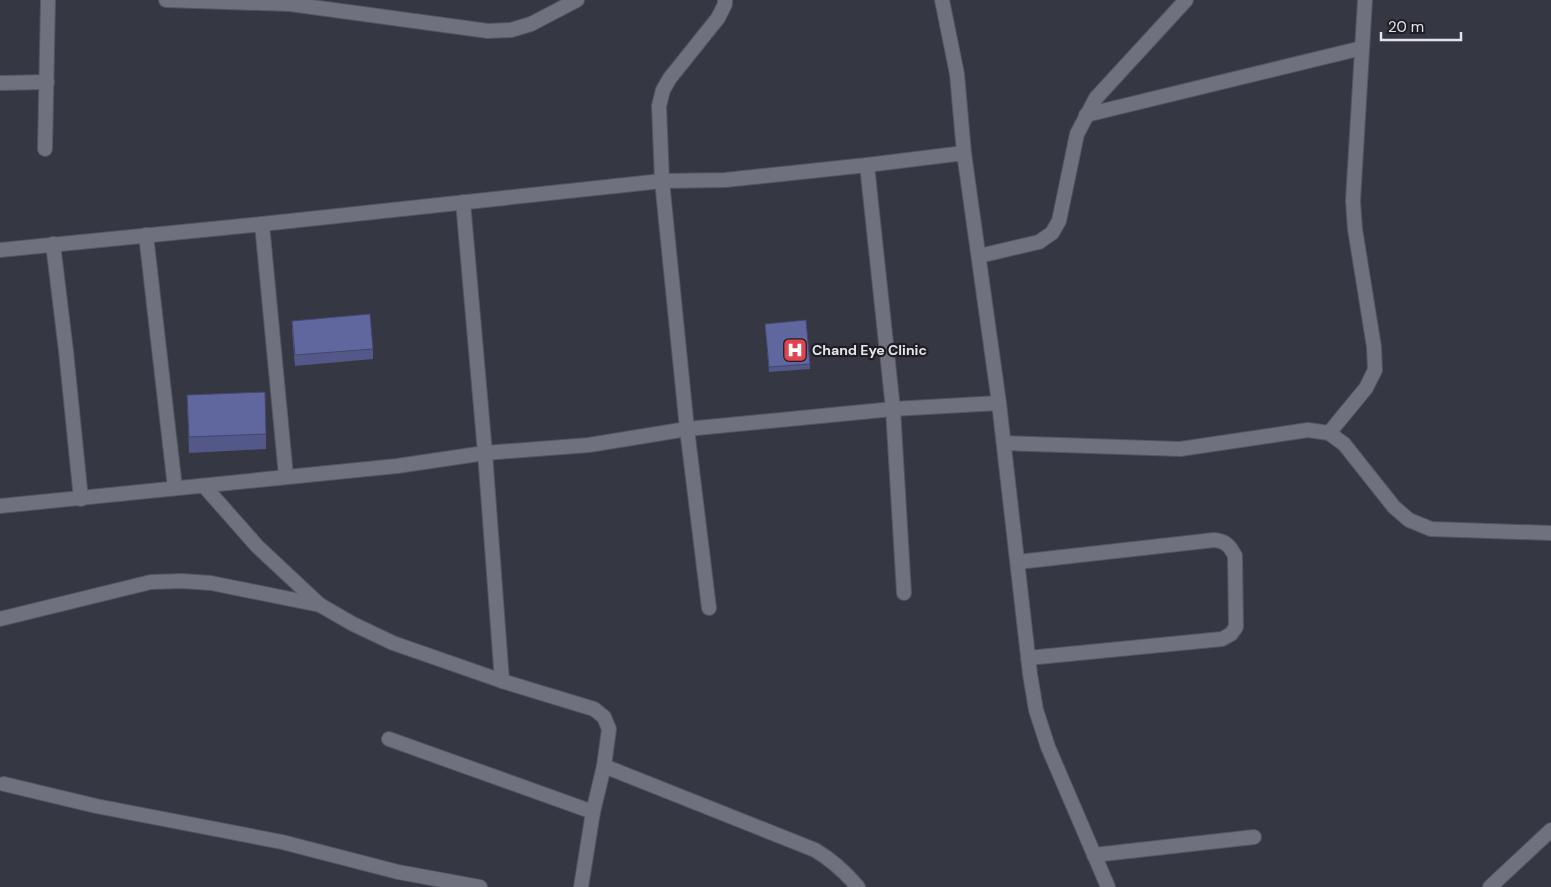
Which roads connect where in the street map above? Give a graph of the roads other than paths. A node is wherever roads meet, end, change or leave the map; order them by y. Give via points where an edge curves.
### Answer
1 (48, 0) edge
2 (166, 0) edge
3 (577, 0) edge
4 (725, 0) edge
5 (942, 0) edge
6 (1186, 0) edge
7 (1366, 0) edge
8 (1362, 48) junction
9 (47, 82) junction
10 (0, 83) edge
11 (1086, 115) junction
12 (46, 149) dead end
13 (964, 153) junction
14 (867, 165) junction
15 (662, 181) junction
16 (463, 202) junction
17 (262, 224) junction
18 (146, 235) junction
19 (53, 244) junction
20 (0, 250) edge
21 (979, 256) junction
22 (999, 403) junction
23 (893, 409) junction
24 (687, 429) junction
25 (1329, 433) junction
26 (1004, 442) junction
27 (485, 453) junction
28 (286, 476) junction
29 (204, 486) junction
30 (175, 488) junction
31 (81, 499) junction
32 (0, 506) edge
33 (1551, 533) edge
34 (1018, 562) junction
35 (904, 593) dead end
36 (320, 605) junction
37 (709, 608) dead end
38 (0, 619) edge
39 (1028, 658) junction
40 (502, 681) junction
41 (389, 739) dead end
42 (604, 766) junction
43 (4, 784) dead end
44 (592, 812) junction
45 (1551, 830) edge
46 (1254, 837) dead end
47 (1094, 855) junction
48 (480, 887) edge
49 (581, 887) edge
50 (858, 887) edge
51 (1108, 887) edge
52 (1490, 887) edge

1 - 9 street
2 - 3 street via 290,4 488,31 512,30 531,24
4 - 15 street via 718,18 663,90 659,106
5 - 13 street via 957,74
6 - 11 street via 1096,98
7 - 8 street
8 - 11 street
8 - 25 street via 1353,201 1375,370 1366,388
9 - 10 street
9 - 12 street
11 - 21 street via 1077,134 1059,221 1052,233 1039,242
13 - 14 street
13 - 21 street
14 - 15 street via 725,180
14 - 23 street
15 - 16 street
15 - 24 street
16 - 17 street
16 - 27 street
17 - 18 street
17 - 28 street
18 - 19 street
18 - 30 street
19 - 20 street
19 - 31 street
21 - 22 street
22 - 23 street
22 - 26 street
23 - 24 street
23 - 35 street
24 - 27 street via 589,444
24 - 37 street
25 - 26 street via 1308,430 1180,449
25 - 33 street via 1344,444 1394,507 1409,520 1432,529
26 - 34 street
27 - 28 street via 397,466
27 - 40 street
28 - 29 street
29 - 30 street
29 - 36 street via 257,546
30 - 31 street
31 - 32 street
34 - 39 street
34 - 39 street via 1214,540 1230,547 1235,556 1236,627 1222,639
36 - 38 street via 211,583 151,582
36 - 40 street via 393,643
39 - 47 street via 1036,710 1048,747
40 - 42 street via 594,709 604,717 609,729
41 - 44 street
42 - 44 street
42 - 50 street via 815,850 832,861
43 - 48 street via 96,806 282,842 398,872
44 - 49 street
45 - 52 street
46 - 47 street
47 - 51 street

